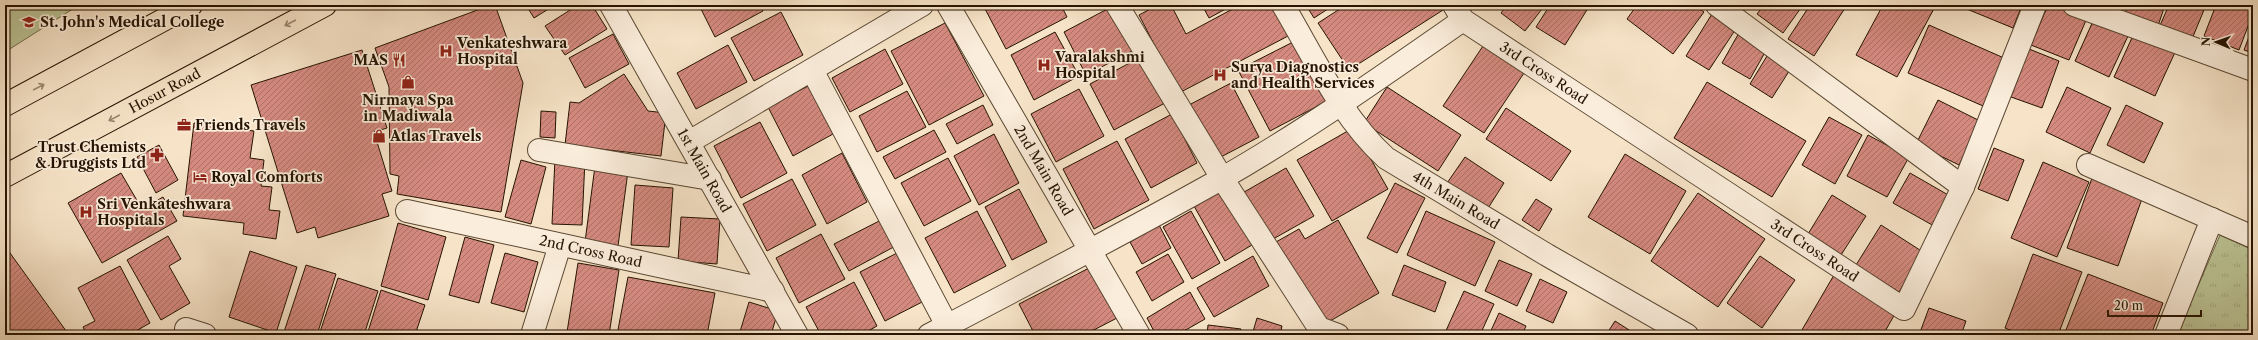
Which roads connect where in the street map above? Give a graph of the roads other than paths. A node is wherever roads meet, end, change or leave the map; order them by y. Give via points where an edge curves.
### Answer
1 (191, 5) edge
2 (325, 5) edge
3 (612, 5) edge
4 (922, 5) edge
5 (948, 5) edge
6 (1117, 5) edge
7 (1283, 5) edge
8 (1716, 5) edge
9 (2035, 5) edge
10 (2074, 5) edge
11 (1459, 12) edge
12 (812, 70) junction
13 (2253, 70) edge
14 (1341, 104) junction
15 (5, 105) edge
16 (689, 142) junction
17 (539, 150) dead end
18 (2088, 165) dead end
19 (5, 176) edge
20 (1222, 178) junction
21 (710, 180) junction
22 (1963, 187) junction
23 (407, 211) dead end
24 (2212, 219) junction
25 (2253, 237) edge
26 (560, 245) junction
27 (1091, 250) junction
28 (773, 292) junction
29 (950, 330) edge
30 (1324, 333) edge
31 (532, 335) edge
32 (797, 335) edge
33 (929, 335) edge
34 (1139, 335) edge
35 (1687, 335) edge
36 (2166, 335) edge

15 -> 1 main road
2 -> 19 main road, Hosur Road
3 - 16 street, 1st Main Road
4 - 12 street
5 - 27 street, 2nd Main Road
6 - 20 street
7 - 14 street, 4th Main Road
8 - 22 street
9 - 22 street, 3rd Cross Road
10 - 13 street
11 - 14 street
11 - 22 street, 3rd Cross Road via 1904,309
12 - 16 street
12 - 29 street
14 - 20 street
14 - 35 street, 4th Main Road via 1386,158
16 - 21 street, 1st Main Road
17 - 21 street
18 - 24 street
20 - 27 street
20 - 30 street
21 - 28 street, 1st Main Road
23 - 26 street, 2nd Cross Road
24 - 25 street
24 - 36 street
26 - 28 street, 2nd Cross Road
26 - 31 street
27 - 29 street
27 - 34 street, 2nd Main Road
28 - 32 street, 1st Main Road
29 - 33 street

